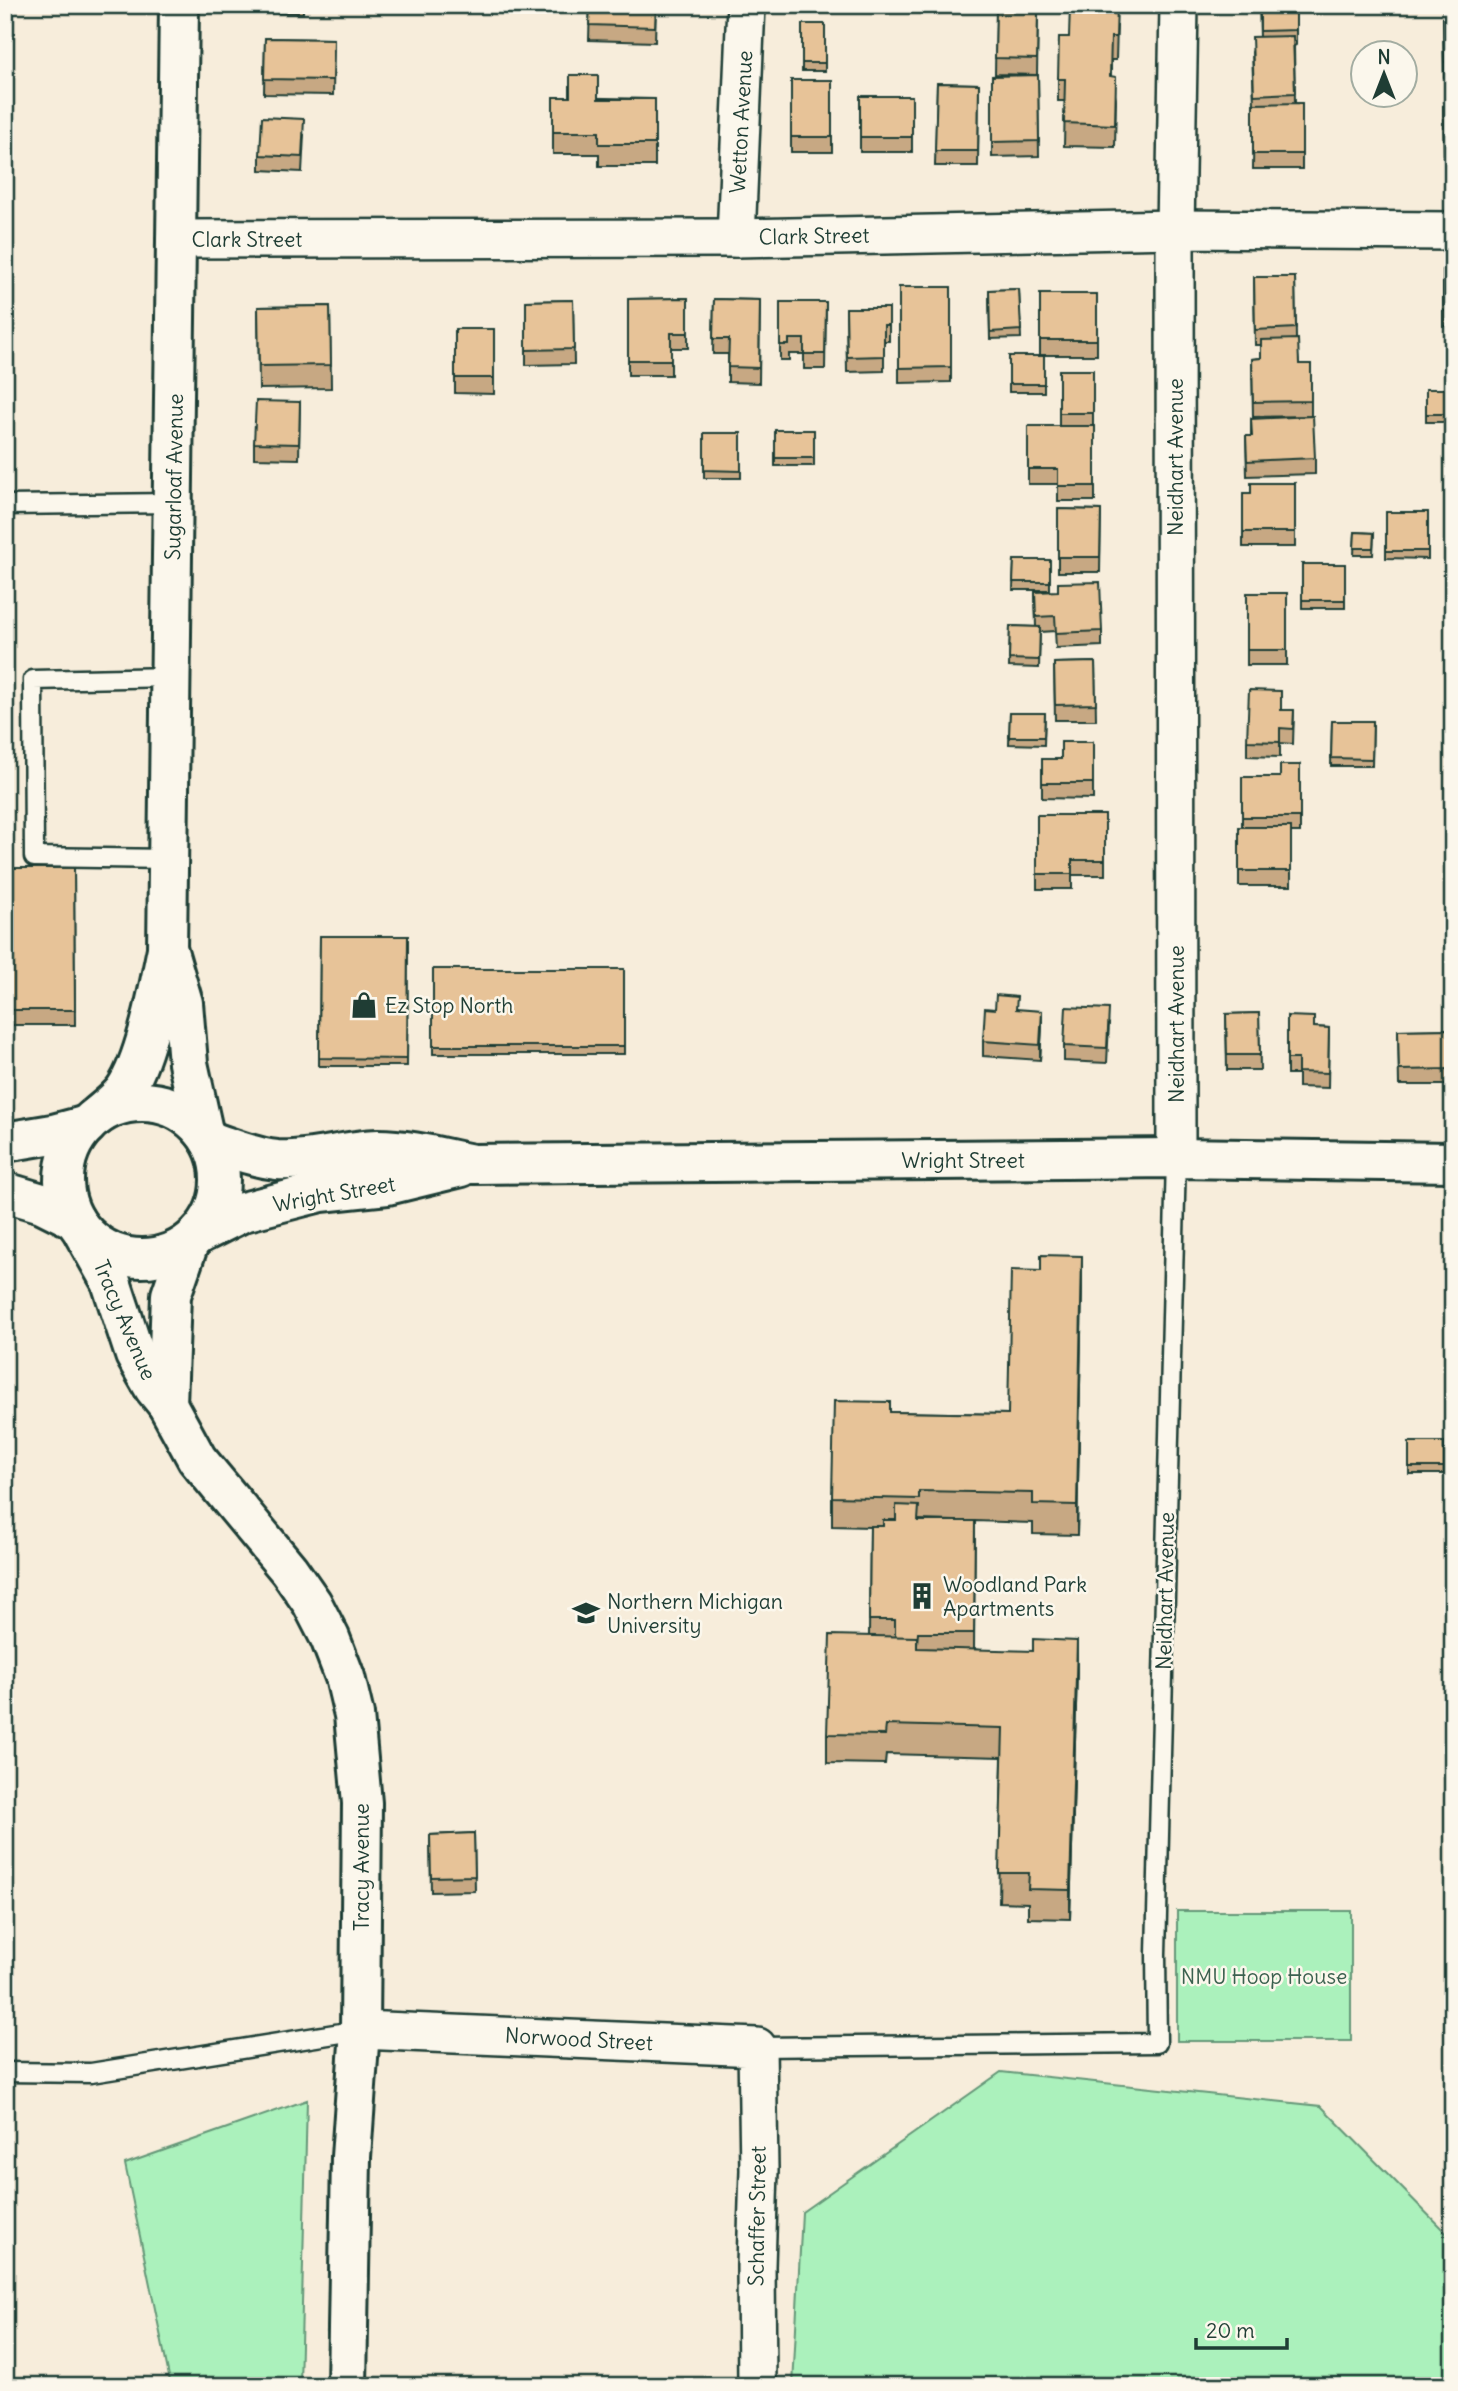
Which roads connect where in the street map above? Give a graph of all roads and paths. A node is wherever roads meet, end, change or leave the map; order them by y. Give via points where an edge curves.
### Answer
1 (179, 5) edge
2 (746, 5) edge
3 (1179, 5) edge
4 (1174, 229) junction
5 (1453, 231) edge
6 (736, 238) junction
7 (176, 239) junction
8 (173, 503) junction
9 (5, 505) edge
10 (172, 677) junction
11 (169, 859) junction
12 (167, 949) junction
13 (91, 1121) junction
14 (207, 1136) junction
15 (5, 1142) edge
16 (1176, 1158) junction
17 (1453, 1162) edge
18 (473, 1164) junction
19 (5, 1192) edge
20 (79, 1226) junction
21 (194, 1239) junction
22 (167, 1404) junction
23 (360, 2029) junction
24 (1157, 2043) joint
25 (757, 2047) junction
26 (5, 2073) edge
27 (347, 2386) edge
28 (757, 2386) edge

1 - 7 main road, Sugarloaf Avenue
2 - 6 street, Wetton Avenue
3 - 4 street, Neidhart Avenue
4 - 5 street, Clark Street
4 - 6 street, Clark Street
4 - 16 street, Neidhart Avenue
6 - 7 street, Clark Street
7 - 8 main road, Sugarloaf Avenue
8 - 9 lane
8 - 10 main road, Sugarloaf Avenue
10 - 11 main road, Sugarloaf Avenue
10 - 11 lane via 33,680 34,857
11 - 12 main road, Sugarloaf Avenue
12 - 13 main road, Sugarloaf Avenue via 131,1077 124,1090
12 - 14 main road, Sugarloaf Avenue via 183,1003 188,1063
13 - 14 main road via 128,1103 149,1102 173,1108
13 - 15 main road via 53,1134
13 - 20 main road via 73,1143 63,1178
14 - 18 main road, Wright Street via 279,1160 375,1149
14 - 21 main road via 219,1163 221,1188 214,1212
16 - 17 main road, Wright Street
16 - 18 main road, Wright Street
16 - 24 lane, Neidhart Avenue
18 - 21 main road, Wright Street via 387,1185 321,1192 243,1212
19 - 20 main road via 42,1203
20 - 21 main road via 104,1249 128,1258 167,1256
20 - 22 main road, Tracy Avenue via 111,1282 142,1370
21 - 22 main road, Tracy Avenue via 171,1295
22 - 23 main road, Tracy Avenue via 197,1459 312,1603 345,1677 359,1751 362,1803
23 - 25 street, Norwood Street
23 - 26 lane, Norwood Street via 91,2073
23 - 27 main road, Tracy Avenue via 351,2157
24 - 25 lane, Norwood Street
25 - 28 street, Schaffer Street

